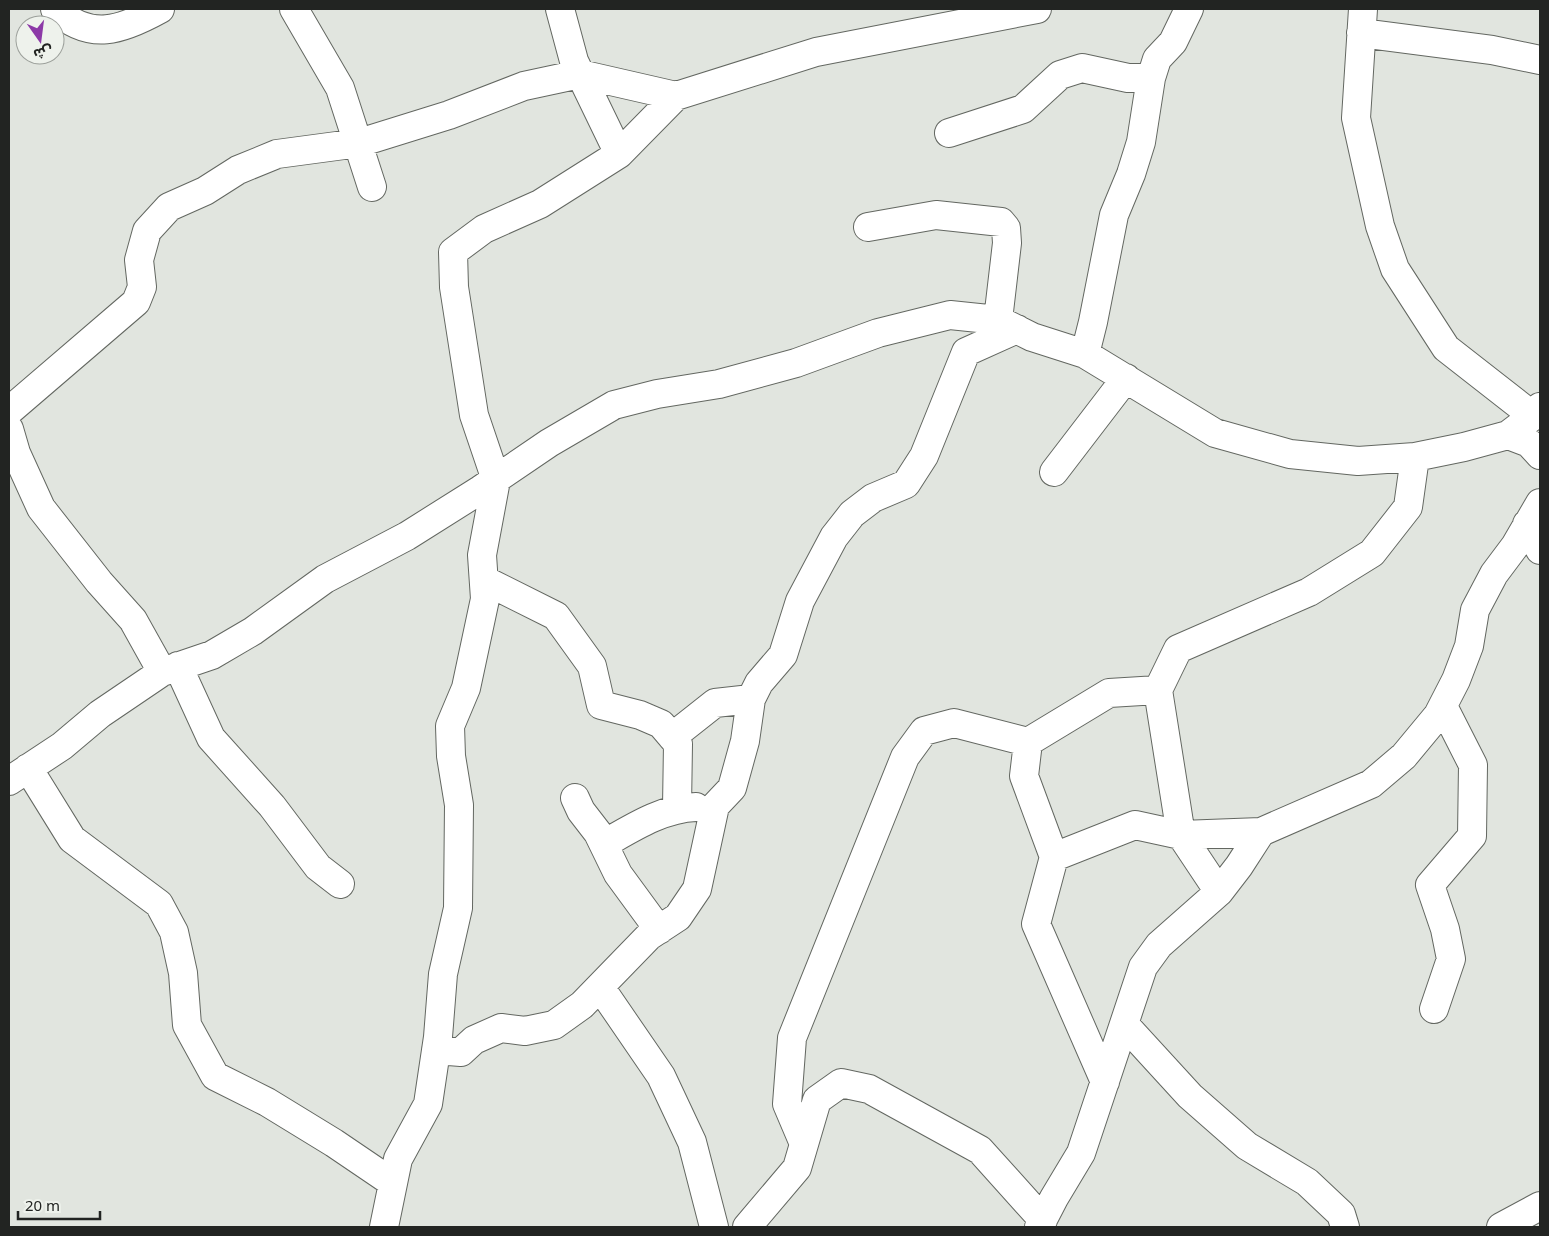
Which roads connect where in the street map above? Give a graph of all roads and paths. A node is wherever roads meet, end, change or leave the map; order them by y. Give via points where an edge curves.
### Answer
1 (55, 9) edge
2 (160, 9) edge
3 (294, 9) edge
4 (560, 9) edge
5 (1037, 9) edge
6 (1190, 9) edge
7 (957, 16) edge
8 (1362, 21) edge
9 (1540, 60) edge
10 (580, 74) junction
11 (1151, 78) junction
12 (676, 96) junction
13 (949, 133) dead end
14 (359, 143) junction
15 (619, 154) junction
16 (372, 187) dead end
17 (868, 227) dead end
18 (1007, 324) junction
19 (1084, 354) junction
20 (1126, 378) junction
21 (9, 411) edge
22 (1537, 411) edge
23 (9, 429) edge
24 (1508, 435) junction
25 (1540, 455) edge
26 (1415, 457) junction
27 (1054, 472) dead end
28 (496, 480) junction
29 (1534, 513) edge
30 (1540, 550) edge
31 (484, 580) junction
32 (170, 669) junction
33 (1158, 690) junction
34 (751, 699) junction
35 (1443, 706) junction
36 (672, 737) junction
37 (1028, 742) junction
38 (18, 774) edge
39 (575, 798) dead end
40 (715, 806) junction
41 (677, 807) junction
42 (1261, 832) junction
43 (1181, 835) junction
44 (604, 844) junction
45 (1054, 857) junction
46 (340, 884) dead end
47 (1219, 892) junction
48 (659, 930) junction
49 (600, 987) junction
50 (1434, 1009) dead end
51 (1125, 1025) junction
52 (436, 1050) junction
53 (1105, 1082) junction
54 (804, 1144) junction
55 (393, 1184) junction
56 (1540, 1206) edge
57 (1041, 1224) edge
58 (384, 1227) edge
59 (714, 1227) edge
60 (747, 1227) edge
61 (1345, 1227) edge
62 (1501, 1227) edge

1 - 2 street via 67,21 94,30 121,28
3 - 14 street via 340,88
4 - 10 street
5 - 7 street
6 - 11 street via 1173,42 1157,59
7 - 12 street via 816,52
8 - 9 street
8 - 22 street via 1356,118 1380,226 1395,269 1446,348
10 - 12 street
10 - 14 street via 524,86 449,115
10 - 15 street
11 - 13 street via 1128,78 1082,68 1060,75 1022,109
11 - 19 street via 1141,142 1114,215
12 - 15 street
14 - 16 street
14 - 21 street via 277,154 238,170 205,191 169,207 147,231 139,260 142,287 136,302
15 - 28 street via 540,204 484,229 453,252 454,287 474,415
17 - 18 street via 936,215 1001,222 1006,228 1007,243
18 - 19 street via 1032,337
18 - 28 street via 950,315 878,333 796,363 719,384 614,405 549,443
18 - 34 street via 966,352 920,463 906,484 873,498 852,514 834,537 800,601 782,655 759,683
19 - 20 street
20 - 26 street via 1215,433 1290,454 1358,461
20 - 27 street
22 - 24 street
23 - 32 street via 16,453 41,508
24 - 25 street via 1529,443
24 - 26 street
26 - 33 street via 1408,507 1372,553 1309,592 1178,649
28 - 31 street via 482,555
28 - 32 street via 407,536 325,579 253,631 212,655
29 - 30 street
29 - 35 street via 1494,574 1476,610 1469,646
31 - 36 street via 556,616 592,666 601,705 661,724
31 - 52 street via 485,599 466,688 450,726 450,756 459,805 458,908 443,974
32 - 38 street
32 - 46 street via 211,738 272,806 318,867
33 - 37 street via 1109,693
33 - 43 street
34 - 36 street via 715,703
34 - 40 street via 745,741 732,788
35 - 42 street via 1404,756 1371,784
35 - 50 street via 1473,766 1472,836 1430,885 1446,929 1451,959
36 - 41 street via 678,744
37 - 45 street via 1024,776
37 - 54 street via 954,723 924,731 905,757 792,1038 787,1104
38 - 55 street via 72,839 160,904 174,932 183,973 186,1025 215,1076 267,1102
39 - 44 street
40 - 41 street
40 - 48 street via 697,889 678,917
41 - 44 street
42 - 43 street
42 - 47 street
43 - 45 street via 1135,824
43 - 47 street
44 - 48 street via 618,874
45 - 53 street via 1036,924
47 - 51 street via 1158,945 1143,967
48 - 49 street
49 - 52 street via 554,1026 525,1031 501,1028 474,1040 461,1052
49 - 59 street via 661,1076 692,1142
51 - 53 street
51 - 61 street via 1190,1096 1247,1146 1308,1182 1340,1214
52 - 55 street via 428,1104 398,1159
53 - 57 street via 1081,1153
54 - 57 street via 817,1100 841,1083 868,1088 980,1150
54 - 60 street via 797,1168
55 - 58 street
56 - 62 street

